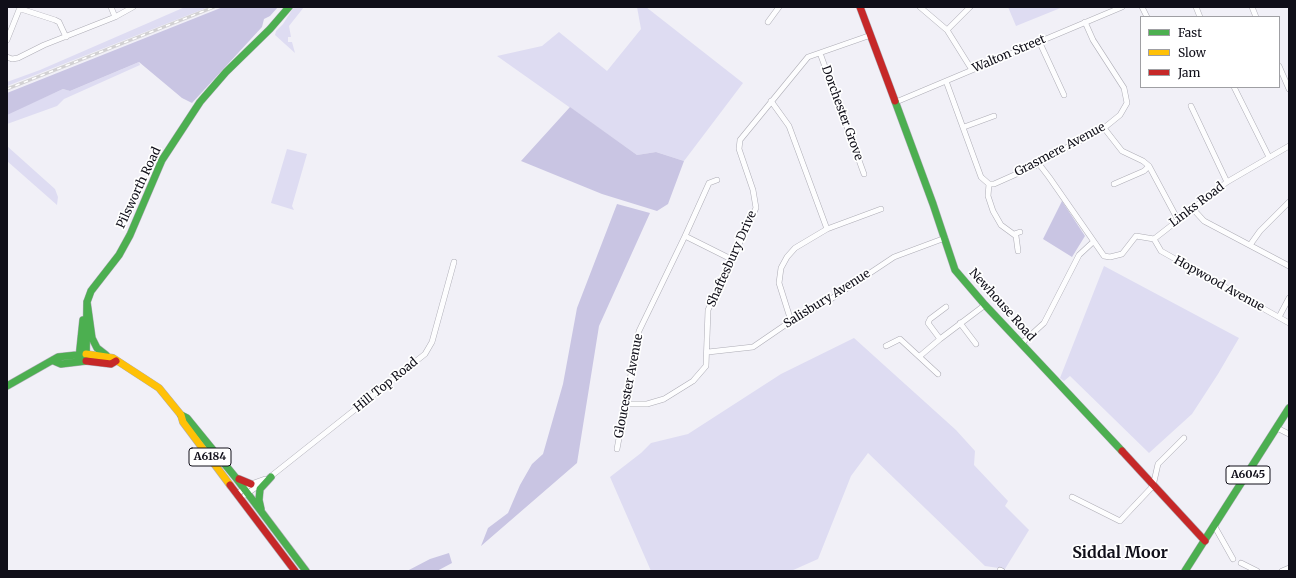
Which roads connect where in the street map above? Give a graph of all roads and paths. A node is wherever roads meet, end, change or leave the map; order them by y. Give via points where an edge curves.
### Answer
1 (111, 7) edge
2 (133, 7) edge
3 (289, 7) edge
4 (779, 7) edge
5 (920, 7) edge
6 (970, 7) edge
7 (1122, 7) edge
8 (1142, 7) edge
9 (859, 8) edge
10 (1146, 16) edge
11 (115, 17) junction
12 (768, 22) dead end
13 (1085, 22) junction
14 (947, 30) junction
15 (871, 35) junction
16 (66, 37) junction
17 (7, 40) edge
18 (1039, 41) junction
19 (820, 53) junction
20 (7, 58) edge
21 (1280, 68) edge
22 (972, 70) junction
23 (946, 81) junction
24 (1234, 88) edge
25 (1289, 89) edge
26 (1064, 95) dead end
27 (770, 101) junction
28 (896, 102) junction
29 (1190, 106) dead end
30 (994, 116) dead end
31 (964, 127) junction
32 (1104, 128) junction
33 (1288, 148) edge
34 (1269, 157) junction
35 (1039, 164) junction
36 (1149, 166) junction
37 (864, 174) dead end
38 (717, 180) dead end
39 (1227, 182) junction
40 (989, 184) junction
41 (1114, 184) dead end
42 (1289, 202) edge
43 (881, 209) dead end
44 (1193, 209) junction
45 (1178, 220) junction
46 (827, 229) junction
47 (1020, 232) dead end
48 (1014, 234) junction
49 (685, 236) junction
50 (945, 238) junction
51 (1154, 239) junction
52 (1093, 242) junction
53 (1250, 245) junction
54 (1018, 252) dead end
55 (733, 260) junction
56 (454, 262) dead end
57 (1289, 266) edge
58 (1289, 298) edge
59 (87, 302) junction
60 (985, 306) junction
61 (946, 307) dead end
62 (1279, 317) junction
63 (791, 321) junction
64 (960, 323) junction
65 (1289, 323) edge
66 (940, 339) junction
67 (1022, 343) junction
68 (976, 344) dead end
69 (886, 346) dead end
70 (708, 352) junction
71 (108, 356) junction
72 (920, 356) junction
73 (82, 357) junction
74 (116, 361) junction
75 (938, 374) dead end
76 (7, 386) edge
77 (626, 404) junction
78 (1289, 408) edge
79 (181, 415) junction
80 (1277, 428) junction
81 (1289, 434) edge
82 (1184, 438) dead end
83 (617, 450) dead end
84 (271, 476) junction
85 (236, 478) junction
86 (251, 484) junction
87 (1154, 486) junction
88 (246, 491) junction
89 (239, 496) junction
90 (1072, 497) dead end
91 (261, 511) junction
92 (1215, 526) junction
93 (1205, 541) junction
94 (1233, 559) dead end
95 (1241, 563) dead end
96 (1289, 568) edge
97 (295, 571) edge
98 (306, 571) edge
99 (1185, 571) edge
100 (1257, 571) edge
101 (1282, 571) edge

1 - 11 street
2 - 11 street
3 - 59 street, Pilsworth Road via 226,72 188,119 162,160 130,236 94,287
4 - 12 street
5 - 14 street
6 - 14 street
7 - 13 street, Walton Street
8 - 10 street
9 - 15 street, Newhouse Road
11 - 16 street
13 - 18 street, Walton Street
13 - 32 street, Grasmere Avenue via 1093,40 1124,88 1126,103 1120,115
14 - 22 street
15 - 19 street, Shaftesbury Drive
15 - 28 street, Newhouse Road
16 - 17 street via 59,22 21,9
16 - 20 street via 18,58
18 - 22 street, Walton Street
18 - 26 street
19 - 27 street, Shaftesbury Drive via 808,57
19 - 37 street, Dorchester Grove
21 - 25 street
22 - 23 street, Walton Street
23 - 28 street, Walton Street
23 - 31 street
24 - 34 street
27 - 46 street via 789,126
27 - 55 street, Shaftesbury Drive via 740,140 739,149 753,190 756,208
28 - 50 street, Newhouse Road
29 - 39 street
30 - 31 street
31 - 40 street via 981,177
32 - 35 street, Grasmere Avenue
32 - 36 street via 1122,151
33 - 34 street, Links Road
34 - 39 street, Links Road
35 - 40 street, Grasmere Avenue
35 - 52 street
36 - 41 street via 1144,171
36 - 45 street
38 - 49 street, Gloucester Avenue via 709,183
39 - 44 street, Links Road
40 - 48 street via 988,196 997,220
42 - 53 street
43 - 46 street
44 - 45 street, Links Road
44 - 53 street via 1204,221
45 - 51 street, Links Road
46 - 63 street via 795,248 781,268 780,291
47 - 48 street
48 - 54 street
49 - 55 street
49 - 77 street, Gloucester Avenue via 639,331
50 - 60 street, Newhouse Road via 955,270
50 - 63 street, Salisbury Avenue via 894,257 831,299
51 - 52 street via 1136,236 1124,252 1110,257 1104,256
51 - 62 street, Hopwood Avenue via 1160,250
52 - 67 street via 1079,255 1044,323
53 - 57 street
55 - 70 street, Shaftesbury Drive via 708,310
56 - 84 street, Hill Top Road via 432,342 425,354
58 - 62 street
59 - 71 street via 92,338 97,348
59 - 73 street, Pilsworth Road
60 - 64 street
60 - 67 street, Newhouse Road
61 - 66 street via 928,323
62 - 65 street, Hopwood Avenue
63 - 70 street, Salisbury Avenue via 753,347
64 - 66 street
64 - 68 street
66 - 72 street
67 - 87 street, Newhouse Road
69 - 72 street via 900,339
70 - 77 street, Shaftesbury Drive via 706,366 692,381 664,399 647,404
71 - 73 street, A6184
71 - 74 street, A6184
72 - 75 street
73 - 74 street via 111,364
73 - 76 street via 58,357
74 - 79 street, A6184 via 155,385
77 - 83 street, Gloucester Avenue
78 - 80 street, A6045
79 - 85 street, A6184 via 188,418
79 - 89 street, A6184 via 183,422
80 - 81 street
80 - 92 street, A6045
82 - 87 street via 1158,464
84 - 86 street, Hill Top Road
84 - 88 street, Hill Top Road
84 - 91 street via 260,489
85 - 86 street
85 - 88 street, A6184
86 - 88 street, Hill Top Road
87 - 90 street via 1120,522
87 - 93 street, Newhouse Road
88 - 89 street, Hill Top Road
88 - 91 street, A6184
89 - 97 street, A6184
91 - 98 street, A6184
92 - 93 street, A6045
92 - 94 street
93 - 99 street, A6045
95 - 100 street via 1251,565
96 - 101 street

